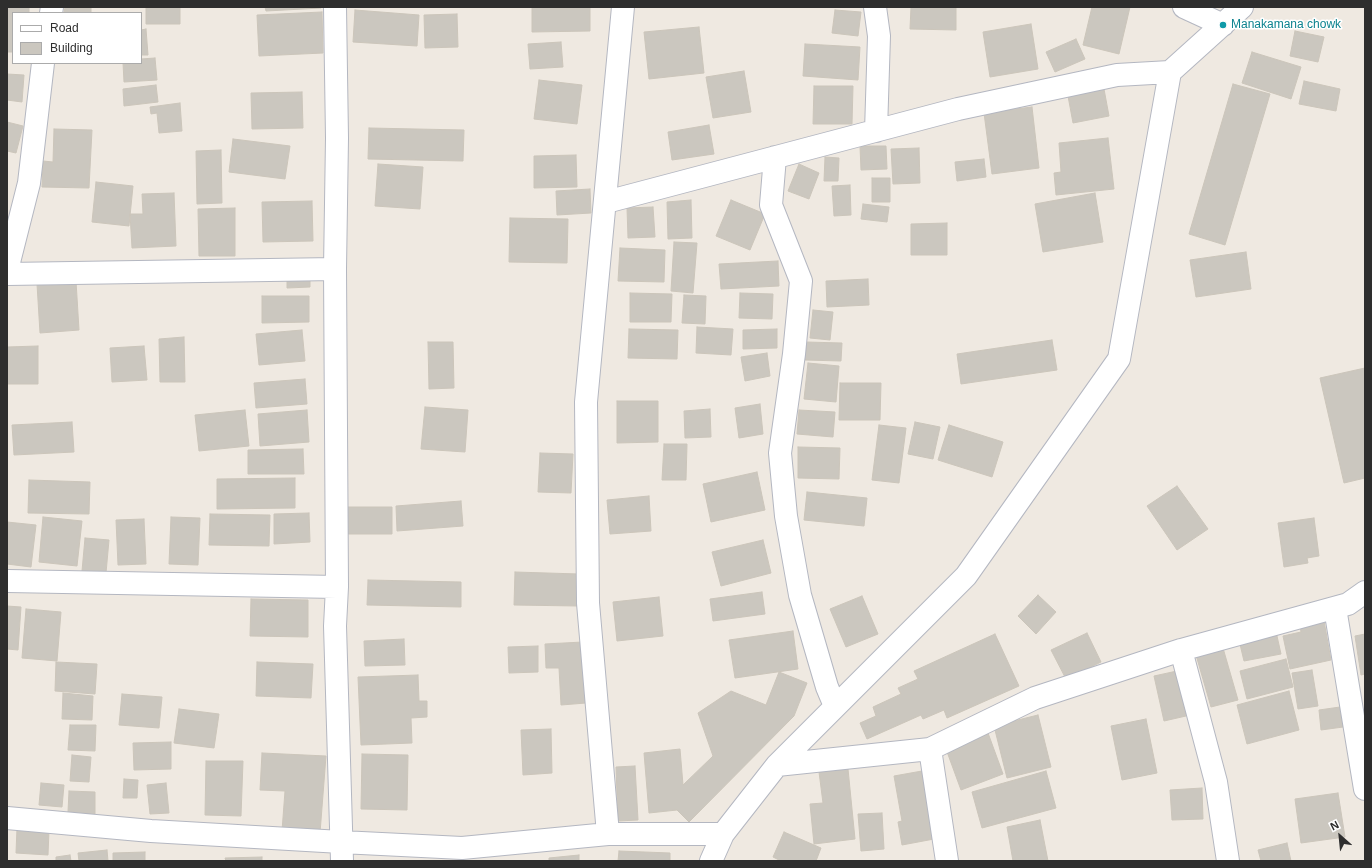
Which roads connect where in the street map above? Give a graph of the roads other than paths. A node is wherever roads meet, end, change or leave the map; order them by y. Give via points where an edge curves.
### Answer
1 (335, 7) edge
2 (623, 7) edge
3 (875, 7) edge
4 (1184, 7) edge
5 (1242, 7) edge
6 (1222, 25) junction
7 (43, 64) edge
8 (1170, 72) junction
9 (876, 131) junction
10 (775, 157) junction
11 (606, 202) junction
12 (334, 269) junction
13 (7, 270) edge
14 (7, 274) edge
15 (8, 581) edge
16 (337, 587) junction
17 (1365, 592) edge
18 (1335, 608) junction
19 (1180, 650) junction
20 (836, 706) junction
21 (930, 749) junction
22 (777, 765) junction
23 (1365, 790) edge
24 (7, 818) edge
25 (608, 834) junction
26 (723, 834) junction
27 (342, 852) edge
28 (710, 861) edge
29 (947, 861) edge
30 (1228, 861) edge

1 - 12 street via 337,138
2 - 11 street
3 - 9 street via 879,36
4 - 6 street
5 - 6 street
6 - 8 street
7 - 13 street via 29,182
8 - 9 street via 1117,75 958,109
8 - 20 street via 1119,359 966,576
9 - 10 street
10 - 11 street
10 - 20 street via 771,205 801,281 780,453 786,516 800,595 827,687
11 - 25 street via 586,402 588,603
12 - 14 street
12 - 16 street
15 - 16 street
16 - 27 street via 335,626
17 - 18 street via 1348,604
18 - 19 street
18 - 23 street
19 - 21 street via 1035,698
19 - 30 street via 1216,782
20 - 22 street
21 - 22 street
21 - 29 street
22 - 26 street
24 - 27 street via 151,830
25 - 26 street
25 - 27 street via 462,848
26 - 28 street

